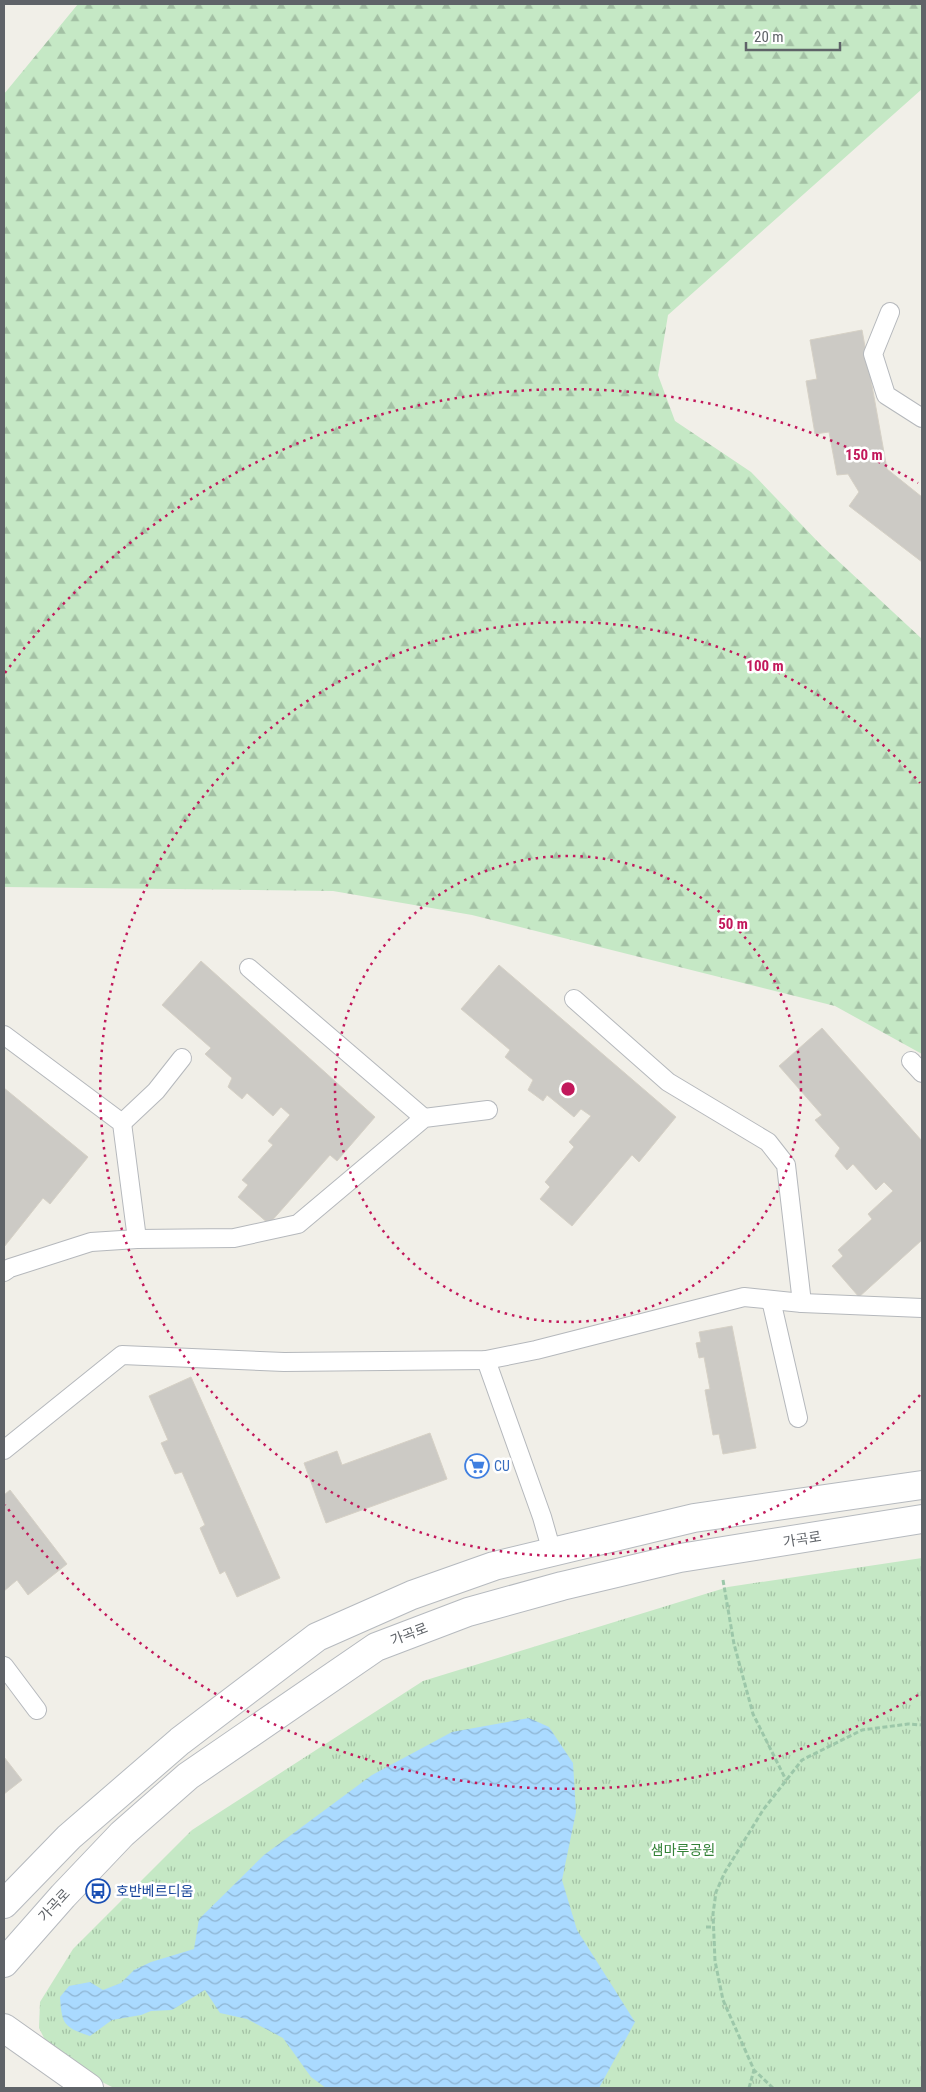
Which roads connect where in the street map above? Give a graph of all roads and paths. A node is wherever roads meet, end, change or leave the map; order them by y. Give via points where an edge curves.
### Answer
1 (890, 312) dead end
2 (922, 418) edge
3 (249, 968) dead end
4 (574, 999) dead end
5 (4, 1036) edge
6 (182, 1058) dead end
7 (488, 1110) dead end
8 (424, 1118) junction
9 (122, 1123) junction
10 (138, 1239) junction
11 (4, 1272) edge
12 (771, 1300) junction
13 (802, 1303) junction
14 (922, 1308) edge
15 (486, 1360) junction
16 (798, 1418) dead end
17 (4, 1450) edge
18 (922, 1485) edge
19 (922, 1519) edge
20 (552, 1552) junction
21 (723, 1580) dead end
22 (4, 1666) edge
23 (38, 1710) dead end
24 (922, 1725) edge
25 (786, 1780) junction
26 (4, 1904) edge
27 (713, 1926) junction
28 (706, 1927) dead end
29 (4, 1963) edge
30 (4, 2028) edge
31 (754, 2070) junction
32 (89, 2088) edge
33 (749, 2088) edge
34 (774, 2088) edge

1 - 2 lane via 873,354 886,395
3 - 8 lane
4 - 13 lane via 668,1082 768,1142 786,1165
5 - 9 lane
6 - 9 lane via 156,1092
7 - 8 lane
8 - 10 lane via 298,1224 234,1238
9 - 10 lane
10 - 11 lane via 91,1242
12 - 13 lane
12 - 15 lane via 744,1297
12 - 16 lane
13 - 14 lane
15 - 17 lane via 284,1362 122,1355
15 - 20 lane
18 - 20 street via 694,1518
19 - 29 street, 가곡로 via 653,1564 468,1612 376,1647 188,1776 122,1834
20 - 26 street via 494,1566 412,1595 317,1637 180,1741 69,1837
21 - 25 path via 734,1644 753,1714
22 - 23 lane
24 - 25 path via 862,1730 802,1760
25 - 27 path via 763,1810 725,1872 716,1892
27 - 28 path
27 - 31 path via 715,1961 723,2000
30 - 32 street
31 - 33 path
31 - 34 path

